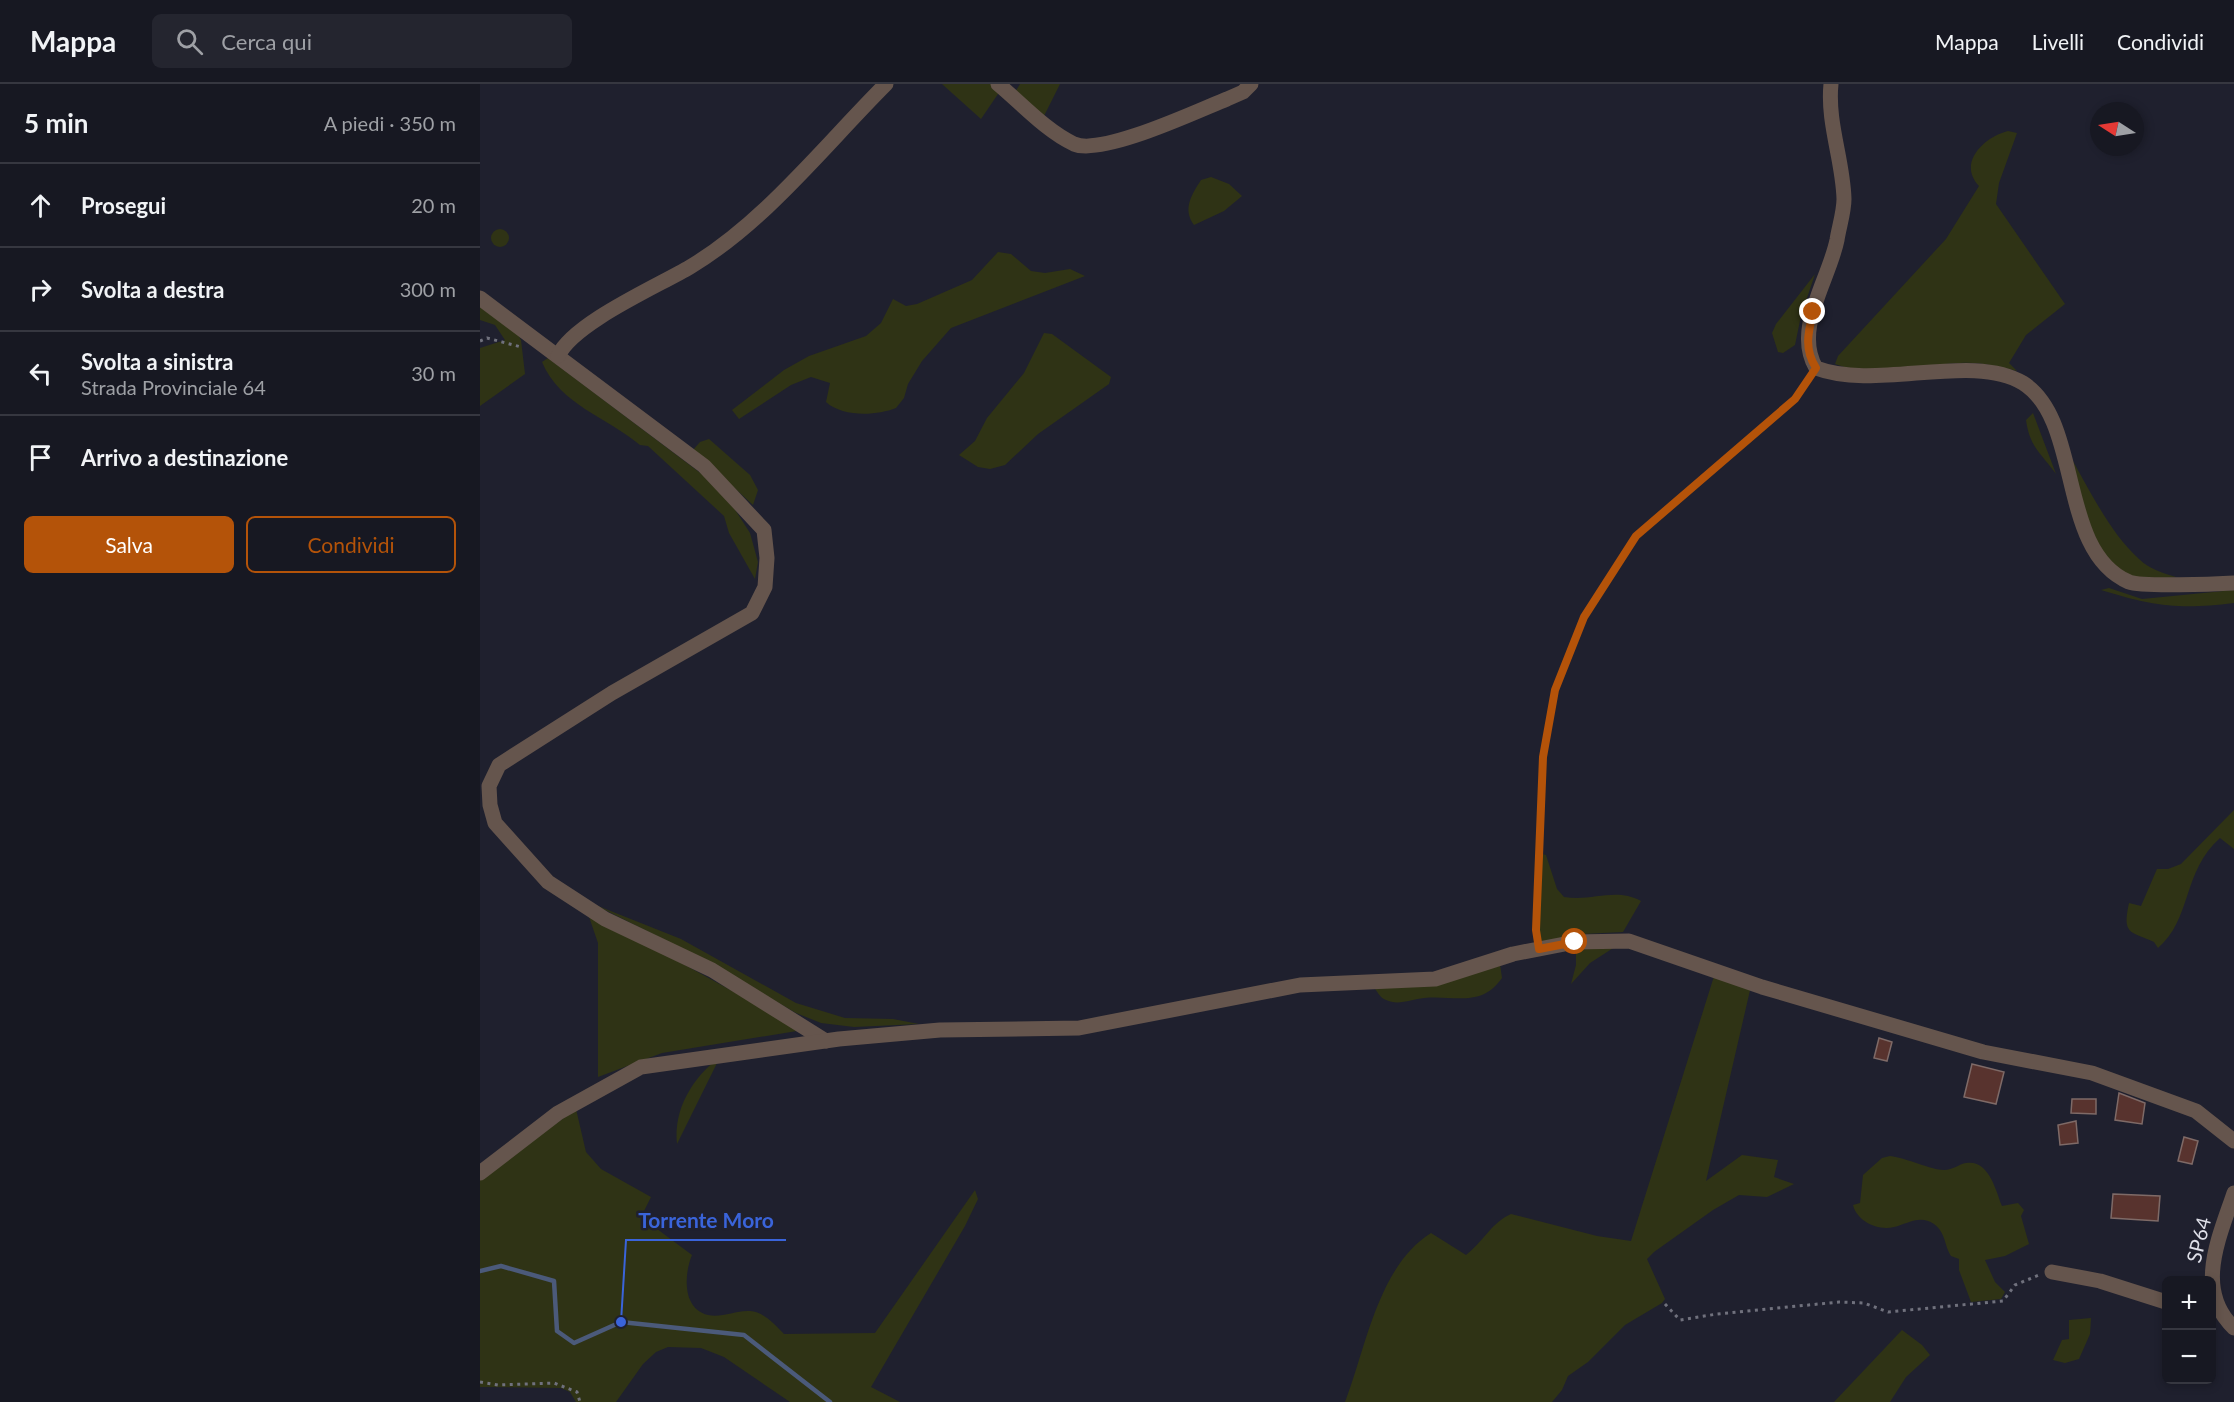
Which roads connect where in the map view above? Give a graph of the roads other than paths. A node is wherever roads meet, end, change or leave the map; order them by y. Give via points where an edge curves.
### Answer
1 (886, 84) edge
2 (998, 84) edge
3 (1251, 84) edge
4 (1831, 84) edge
5 (480, 298) edge
6 (558, 356) junction
7 (2234, 583) edge
8 (826, 1041) junction
9 (2234, 1141) edge
10 (480, 1173) edge
11 (2234, 1193) edge
12 (2052, 1272) road end
13 (2211, 1276) edge
14 (2162, 1301) edge
15 (2216, 1314) edge
16 (2234, 1328) edge

1 - 6 street via 737,234 690,267 596,320 562,348
2 - 3 street via 1060,136 1088,148 1116,142 1227,99
4 - 7 street via 1829,106 1844,200 1807,342 1816,368 1849,377 1993,373 2023,383 2049,411 2086,532 2102,563 2130,583
5 - 6 street
6 - 8 street via 704,466 764,530 765,587 752,613 612,693 499,765 489,786 495,823 548,882 605,919 712,970
8 - 9 street via 940,1030 1079,1028 1300,986 1436,979 1513,954 1575,942 1629,941 1762,987 1983,1052 2092,1073 2196,1111
8 - 10 street via 641,1067 558,1113
11 - 13 street, SP64 / SP64 via 2215,1250
12 - 14 street via 2100,1281
15 - 16 street, SP64 / SP64

